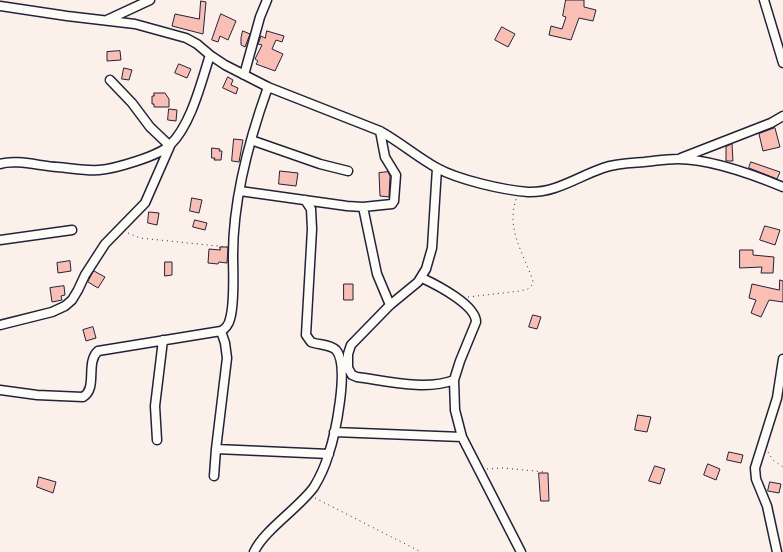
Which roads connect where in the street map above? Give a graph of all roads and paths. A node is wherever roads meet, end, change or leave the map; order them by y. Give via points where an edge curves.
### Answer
1 (150, 0) edge
2 (267, 0) edge
3 (764, 0) edge
4 (0, 6) edge
5 (107, 20) junction
6 (210, 55) junction
7 (783, 63) edge
8 (244, 75) junction
9 (110, 80) dead end
10 (268, 87) junction
11 (783, 116) edge
12 (380, 131) junction
13 (251, 140) junction
14 (170, 146) junction
15 (679, 159) junction
16 (0, 164) edge
17 (437, 168) junction
18 (348, 171) dead end
19 (783, 188) edge
20 (240, 191) junction
21 (520, 191) junction
22 (305, 200) junction
23 (363, 207) junction
24 (119, 229) junction
25 (72, 230) dead end
26 (0, 240) edge
27 (233, 248) junction
28 (422, 278) junction
29 (455, 298) junction
30 (390, 305) junction
31 (0, 325) edge
32 (221, 331) junction
33 (162, 340) junction
34 (783, 359) edge
35 (454, 380) junction
36 (0, 390) edge
37 (780, 399) edge
38 (334, 432) junction
39 (462, 437) junction
40 (157, 440) dead end
41 (764, 442) junction
42 (216, 449) junction
43 (329, 454) junction
44 (476, 467) junction
45 (783, 467) edge
46 (545, 472) dead end
47 (214, 476) dead end
48 (308, 495) junction
49 (254, 552) edge
50 (422, 552) edge
51 (521, 552) edge
52 (777, 552) edge

1 - 5 street
2 - 8 street
3 - 7 street
4 - 5 street
5 - 6 street via 186,38
6 - 8 street
6 - 14 street via 187,119
8 - 10 street
9 - 14 street via 150,128
10 - 12 street
10 - 13 street
11 - 15 street
12 - 17 street
12 - 23 street via 386,160 396,175 394,203
13 - 18 street
13 - 20 street
14 - 16 street via 142,159 104,170
14 - 24 street via 146,203
15 - 19 street via 717,165
15 - 21 street via 612,165 564,186 539,192
17 - 21 street via 452,175
17 - 28 street via 432,248
20 - 22 street
20 - 27 street
21 - 29 path via 512,218 532,285 528,289 491,296
22 - 23 street
22 - 38 street via 312,216 306,335 312,343 334,348 339,356 342,384
23 - 30 street via 377,274
24 - 27 path via 140,238
24 - 31 street via 102,249 70,302 52,312
25 - 26 street
27 - 32 street via 231,318
28 - 29 street
28 - 30 street
29 - 35 street via 472,311 476,320
30 - 35 street via 351,345 348,368 352,375 418,385
32 - 33 street
32 - 42 street via 227,358
33 - 36 street via 98,351 92,359 90,389 83,397
33 - 40 street via 155,406
34 - 37 street
35 - 39 street via 454,404
37 - 41 street
38 - 39 street
38 - 43 street
39 - 44 street
41 - 45 path via 773,460
41 - 52 street via 755,475 767,506
42 - 43 street
42 - 47 street
43 - 48 street
44 - 46 path
44 - 51 street
48 - 49 street via 260,542
48 - 50 path

